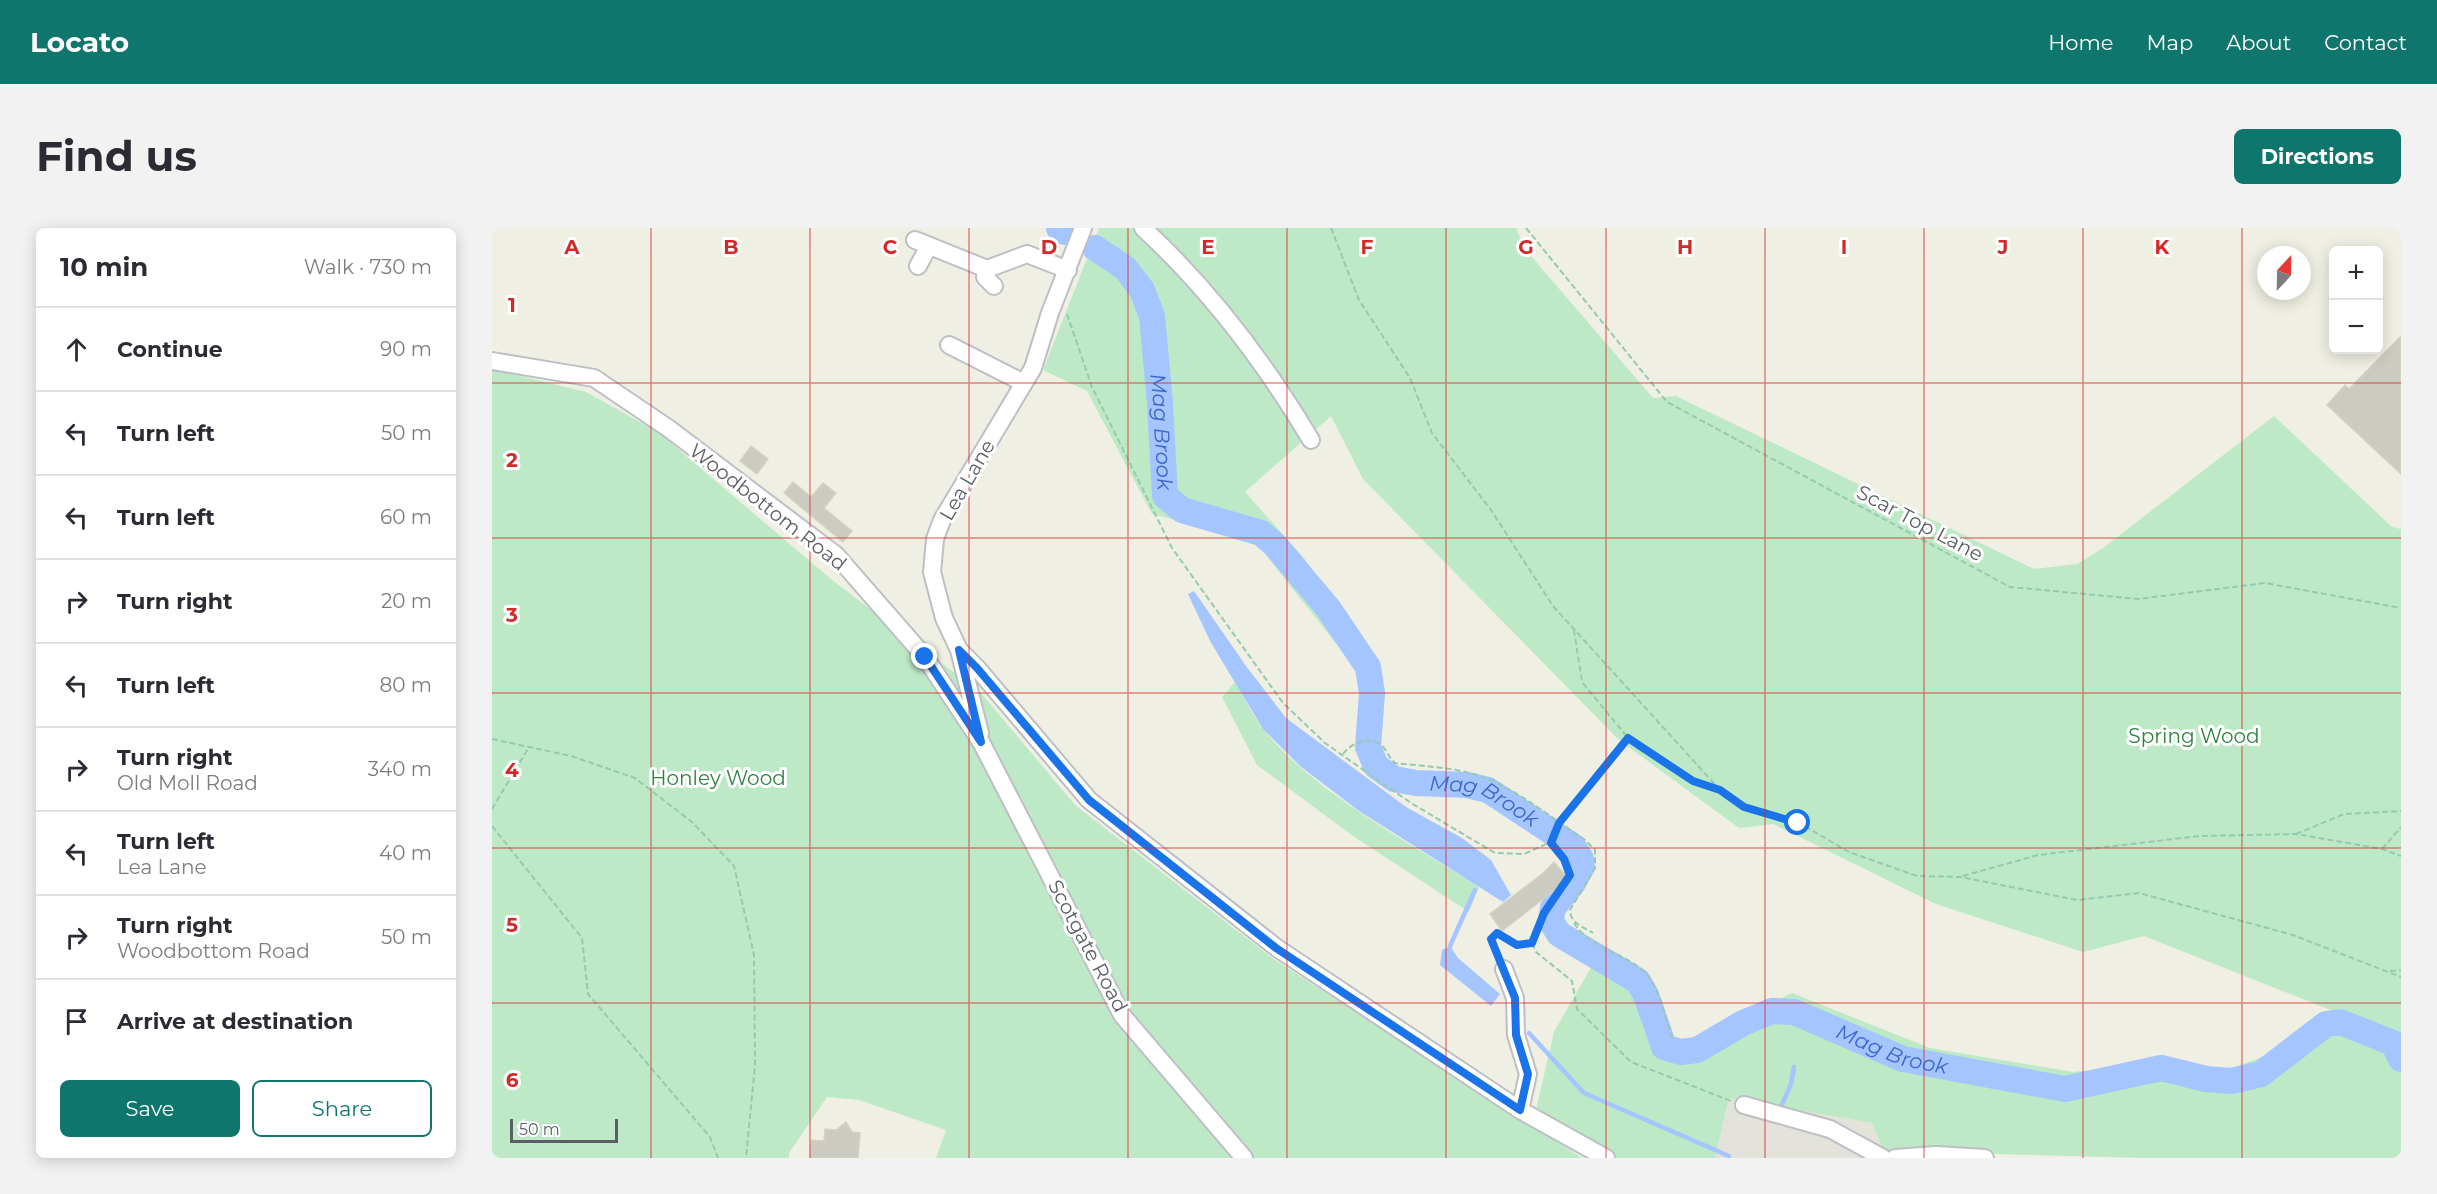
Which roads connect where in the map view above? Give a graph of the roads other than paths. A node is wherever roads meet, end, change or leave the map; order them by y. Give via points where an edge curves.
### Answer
1 (1083, 228) edge
2 (1143, 228) edge
3 (918, 266) dead end
4 (987, 269) junction
5 (1068, 270) junction
6 (994, 286) dead end
7 (949, 345) dead end
8 (492, 361) edge
9 (1024, 383) junction
10 (1311, 440) dead end
11 (959, 650) junction
12 (981, 742) junction
13 (1504, 969) road end
14 (1744, 1105) road end
15 (1520, 1110) junction
16 (1244, 1158) edge
17 (1606, 1158) edge
18 (1883, 1158) edge
19 (1895, 1158) edge
20 (1984, 1158) edge

1 - 5 street, Lea Lane
2 - 10 street via 1175,258 1239,334
3 - 4 street via 922,243
4 - 5 street via 1027,254
4 - 6 street via 985,277
5 - 9 street, Lea Lane
7 - 9 street
8 - 12 street, Woodbottom Road via 594,378 668,428 836,555 925,657
9 - 11 street, Lea Lane via 934,539 932,572 944,618
11 - 12 street, Lea Lane
11 - 15 street via 1089,800 1276,948
12 - 16 street, Scotgate Road via 1122,1015
13 - 15 street via 1515,998 1516,1035 1528,1074
14 - 18 street via 1830,1129
15 - 17 street
19 - 20 street

